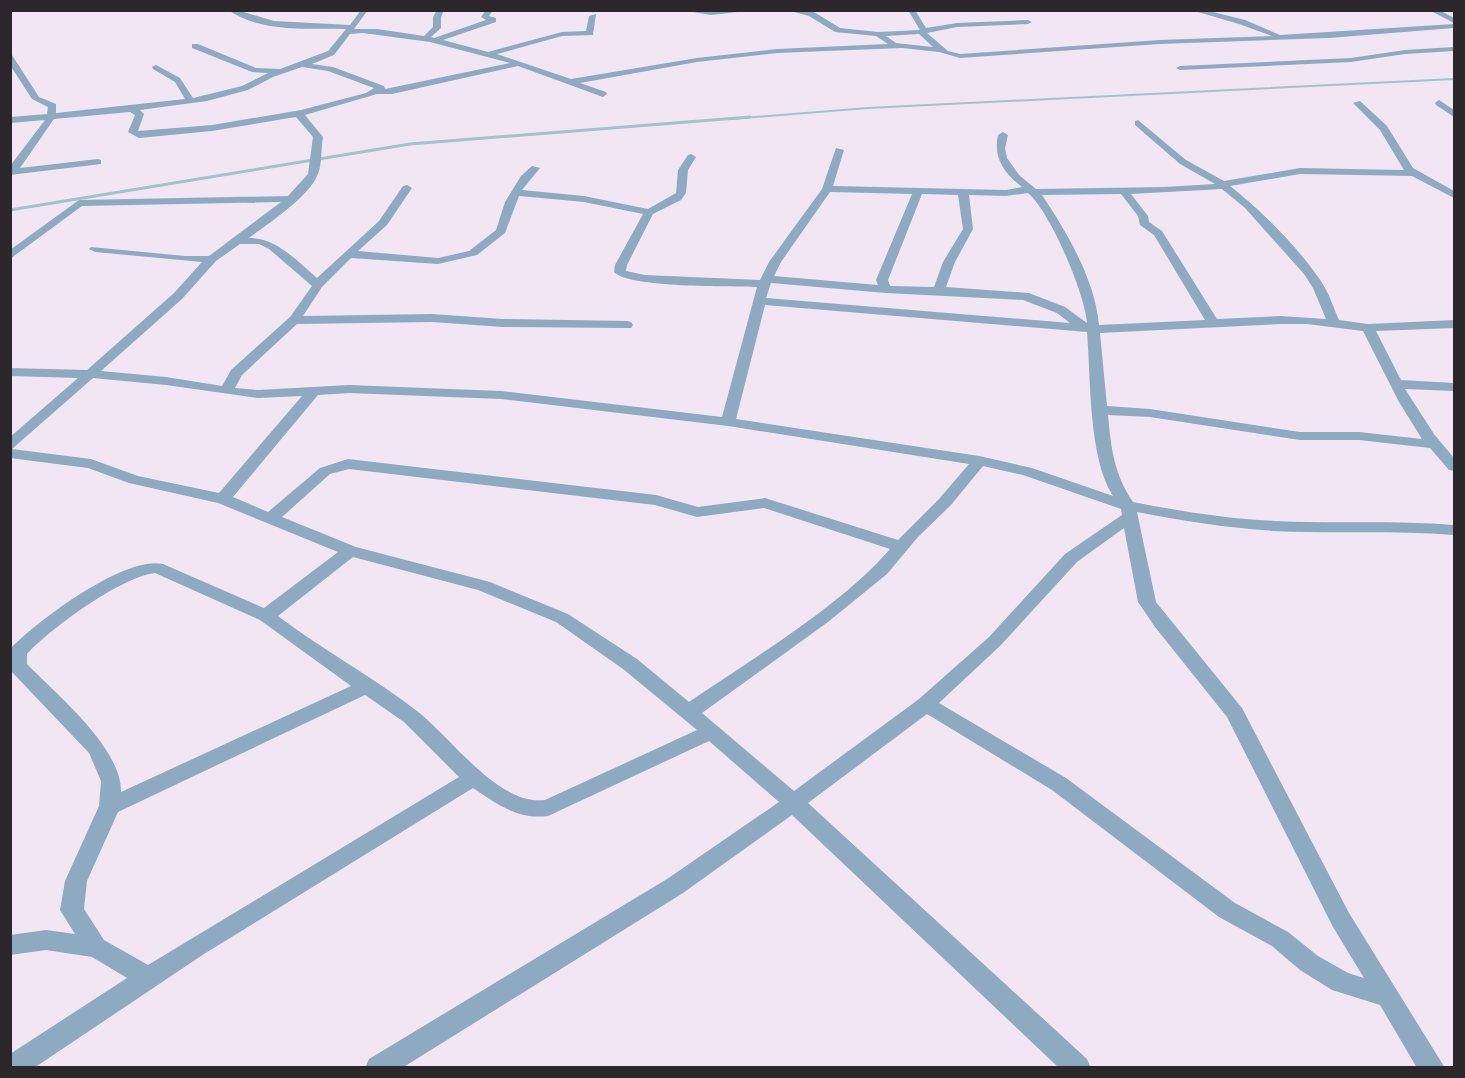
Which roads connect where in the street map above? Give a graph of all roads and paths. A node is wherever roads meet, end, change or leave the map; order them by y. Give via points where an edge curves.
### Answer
1 (231, 10) edge
2 (365, 10) edge
3 (441, 10) edge
4 (490, 10) edge
5 (684, 10) edge
6 (753, 10) edge
7 (789, 10) edge
8 (911, 10) edge
9 (1194, 10) edge
10 (1432, 10) edge
11 (593, 16) dead end
12 (1455, 21) edge
13 (1028, 22) dead end
14 (1455, 26) edge
15 (352, 30) junction
16 (923, 32) junction
17 (878, 34) junction
18 (426, 38) junction
19 (1286, 38) junction
20 (436, 40) junction
21 (195, 46) dead end
22 (902, 46) junction
23 (1455, 49) edge
24 (940, 50) junction
25 (10, 54) edge
26 (488, 54) junction
27 (521, 63) junction
28 (302, 65) junction
29 (156, 67) dead end
30 (1180, 68) dead end
31 (282, 70) junction
32 (571, 82) junction
33 (378, 92) junction
34 (603, 94) dead end
35 (189, 101) junction
36 (1357, 103) dead end
37 (1439, 103) dead end
38 (131, 109) junction
39 (302, 113) junction
40 (1455, 114) edge
41 (51, 117) junction
42 (10, 120) edge
43 (1138, 123) dead end
44 (1003, 135) dead end
45 (839, 150) dead end
46 (691, 157) dead end
47 (98, 162) dead end
48 (535, 168) dead end
49 (14, 170) edge
50 (1415, 173) junction
51 (1223, 185) junction
52 (406, 188) dead end
53 (826, 189) junction
54 (1032, 190) junction
55 (1123, 190) junction
56 (918, 191) junction
57 (963, 192) junction
58 (516, 193) junction
59 (1455, 195) edge
60 (291, 200) junction
61 (649, 212) junction
62 (237, 241) junction
63 (95, 249) dead end
64 (348, 254) junction
65 (10, 256) edge
66 (212, 259) junction
67 (765, 281) junction
68 (318, 285) junction
69 (886, 289) junction
70 (944, 291) junction
71 (760, 301) junction
72 (294, 320) junction
73 (1213, 323) junction
74 (1334, 323) junction
75 (1455, 324) edge
76 (627, 325) dead end
77 (1090, 328) junction
78 (1368, 328) junction
79 (10, 372) edge
80 (90, 374) junction
81 (1398, 384) junction
82 (1455, 387) edge
83 (226, 391) junction
84 (313, 392) junction
85 (1099, 410) junction
86 (728, 422) junction
87 (1433, 444) junction
88 (10, 445) edge
89 (10, 453) edge
90 (979, 461) junction
91 (1455, 467) edge
92 (224, 500) junction
93 (1129, 511) junction
94 (271, 518) junction
95 (1455, 530) edge
96 (902, 547) junction
97 (350, 551) junction
98 (266, 616) junction
99 (367, 686) junction
100 (926, 704) junction
101 (688, 713) junction
102 (711, 732) junction
103 (473, 778) junction
104 (794, 803) junction
105 (110, 806) junction
106 (10, 945) edge
107 (96, 946) junction
108 (148, 978) junction
109 (1388, 997) junction
110 (11, 1068) edge
111 (378, 1068) edge
112 (1078, 1068) edge
113 (1432, 1068) edge

1 - 15 street via 276,23
2 - 15 street
3 - 18 street via 436,28
4 - 20 street via 485,17 493,20
5 - 6 street
7 - 17 street via 812,14 838,30
8 - 16 street
9 - 19 street via 1242,21
10 - 12 street
11 - 26 street via 590,33 562,34
13 - 16 street
14 - 19 street
15 - 18 street
15 - 28 street via 331,53
16 - 17 street
16 - 24 street
17 - 22 street
18 - 20 street
19 - 24 street via 960,56
20 - 26 street
21 - 31 street via 255,70
22 - 24 street
22 - 32 street via 777,51 697,60
23 - 30 street via 1352,60
25 - 41 street via 36,99 53,106
26 - 27 street
27 - 32 street
27 - 33 street
28 - 31 street
28 - 33 street via 330,69 378,85
29 - 35 street via 180,80
31 - 35 street via 245,88
32 - 34 street
33 - 39 street
35 - 38 street
36 - 50 street via 1384,128 1404,163
37 - 40 street
38 - 39 street via 140,114 133,132 139,135
38 - 41 street
39 - 60 street via 300,116 318,137 317,151 313,174
41 - 42 street
41 - 49 street
43 - 51 street via 1183,162
44 - 54 street via 1002,158 1015,177
45 - 53 street
46 - 61 street via 683,170 681,193
47 - 49 street
48 - 58 street
50 - 51 street via 1300,171
50 - 59 street
51 - 55 street
51 - 74 street via 1249,206 1308,272
52 - 64 street via 383,223
53 - 56 street
53 - 67 street
54 - 55 street
54 - 57 street
54 - 77 street via 1050,215 1077,269 1092,312
55 - 73 street via 1144,223 1158,233
56 - 57 street
56 - 69 street via 882,280
57 - 70 street via 968,229 940,283
58 - 61 street via 608,202
58 - 64 street via 501,231 465,256 438,261
60 - 62 street
60 - 65 street via 79,203
61 - 67 street via 621,265 624,275 645,279
62 - 66 street
62 - 68 street via 261,241 273,247
63 - 66 street
64 - 68 street
66 - 80 street via 178,296
67 - 69 street
67 - 71 street
68 - 72 street
69 - 70 street
70 - 77 street via 1025,296
71 - 77 street
71 - 86 street
72 - 76 street via 432,318
72 - 83 street via 236,373
73 - 74 street
73 - 77 street
74 - 78 street
75 - 78 street
77 - 85 street
78 - 81 street
79 - 80 street
80 - 83 street
80 - 88 street
81 - 82 street
81 - 87 street
83 - 84 street
84 - 86 street via 349,389 501,395
84 - 92 street
85 - 87 street via 1210,421 1300,436 1358,436
85 - 93 street via 1104,456
86 - 90 street
87 - 91 street
89 - 92 street via 91,464 134,480
90 - 93 street via 1027,471
90 - 96 street
92 - 94 street
93 - 95 street via 1275,526
93 - 100 street via 1071,558 995,640
93 - 109 street via 1147,602 1235,713 1341,920
94 - 96 street via 325,471 348,464 656,500 697,512 765,503
94 - 97 street
96 - 101 street via 881,570 822,618
97 - 98 street
97 - 101 street via 484,586 562,618 630,664
98 - 99 street
98 - 105 street via 157,568 149,568 71,606 38,630 18,652 18,666 97,749 111,781
99 - 103 street via 411,717
99 - 105 street
100 - 104 street
100 - 109 street via 1059,784 1227,910 1281,939 1309,963 1341,982
101 - 102 street
102 - 103 street via 542,810 517,806
102 - 104 street
103 - 108 street
104 - 111 street via 675,886
104 - 112 street
105 - 107 street via 76,881 72,910
106 - 107 street via 46,940
107 - 108 street
108 - 110 street
109 - 113 street

